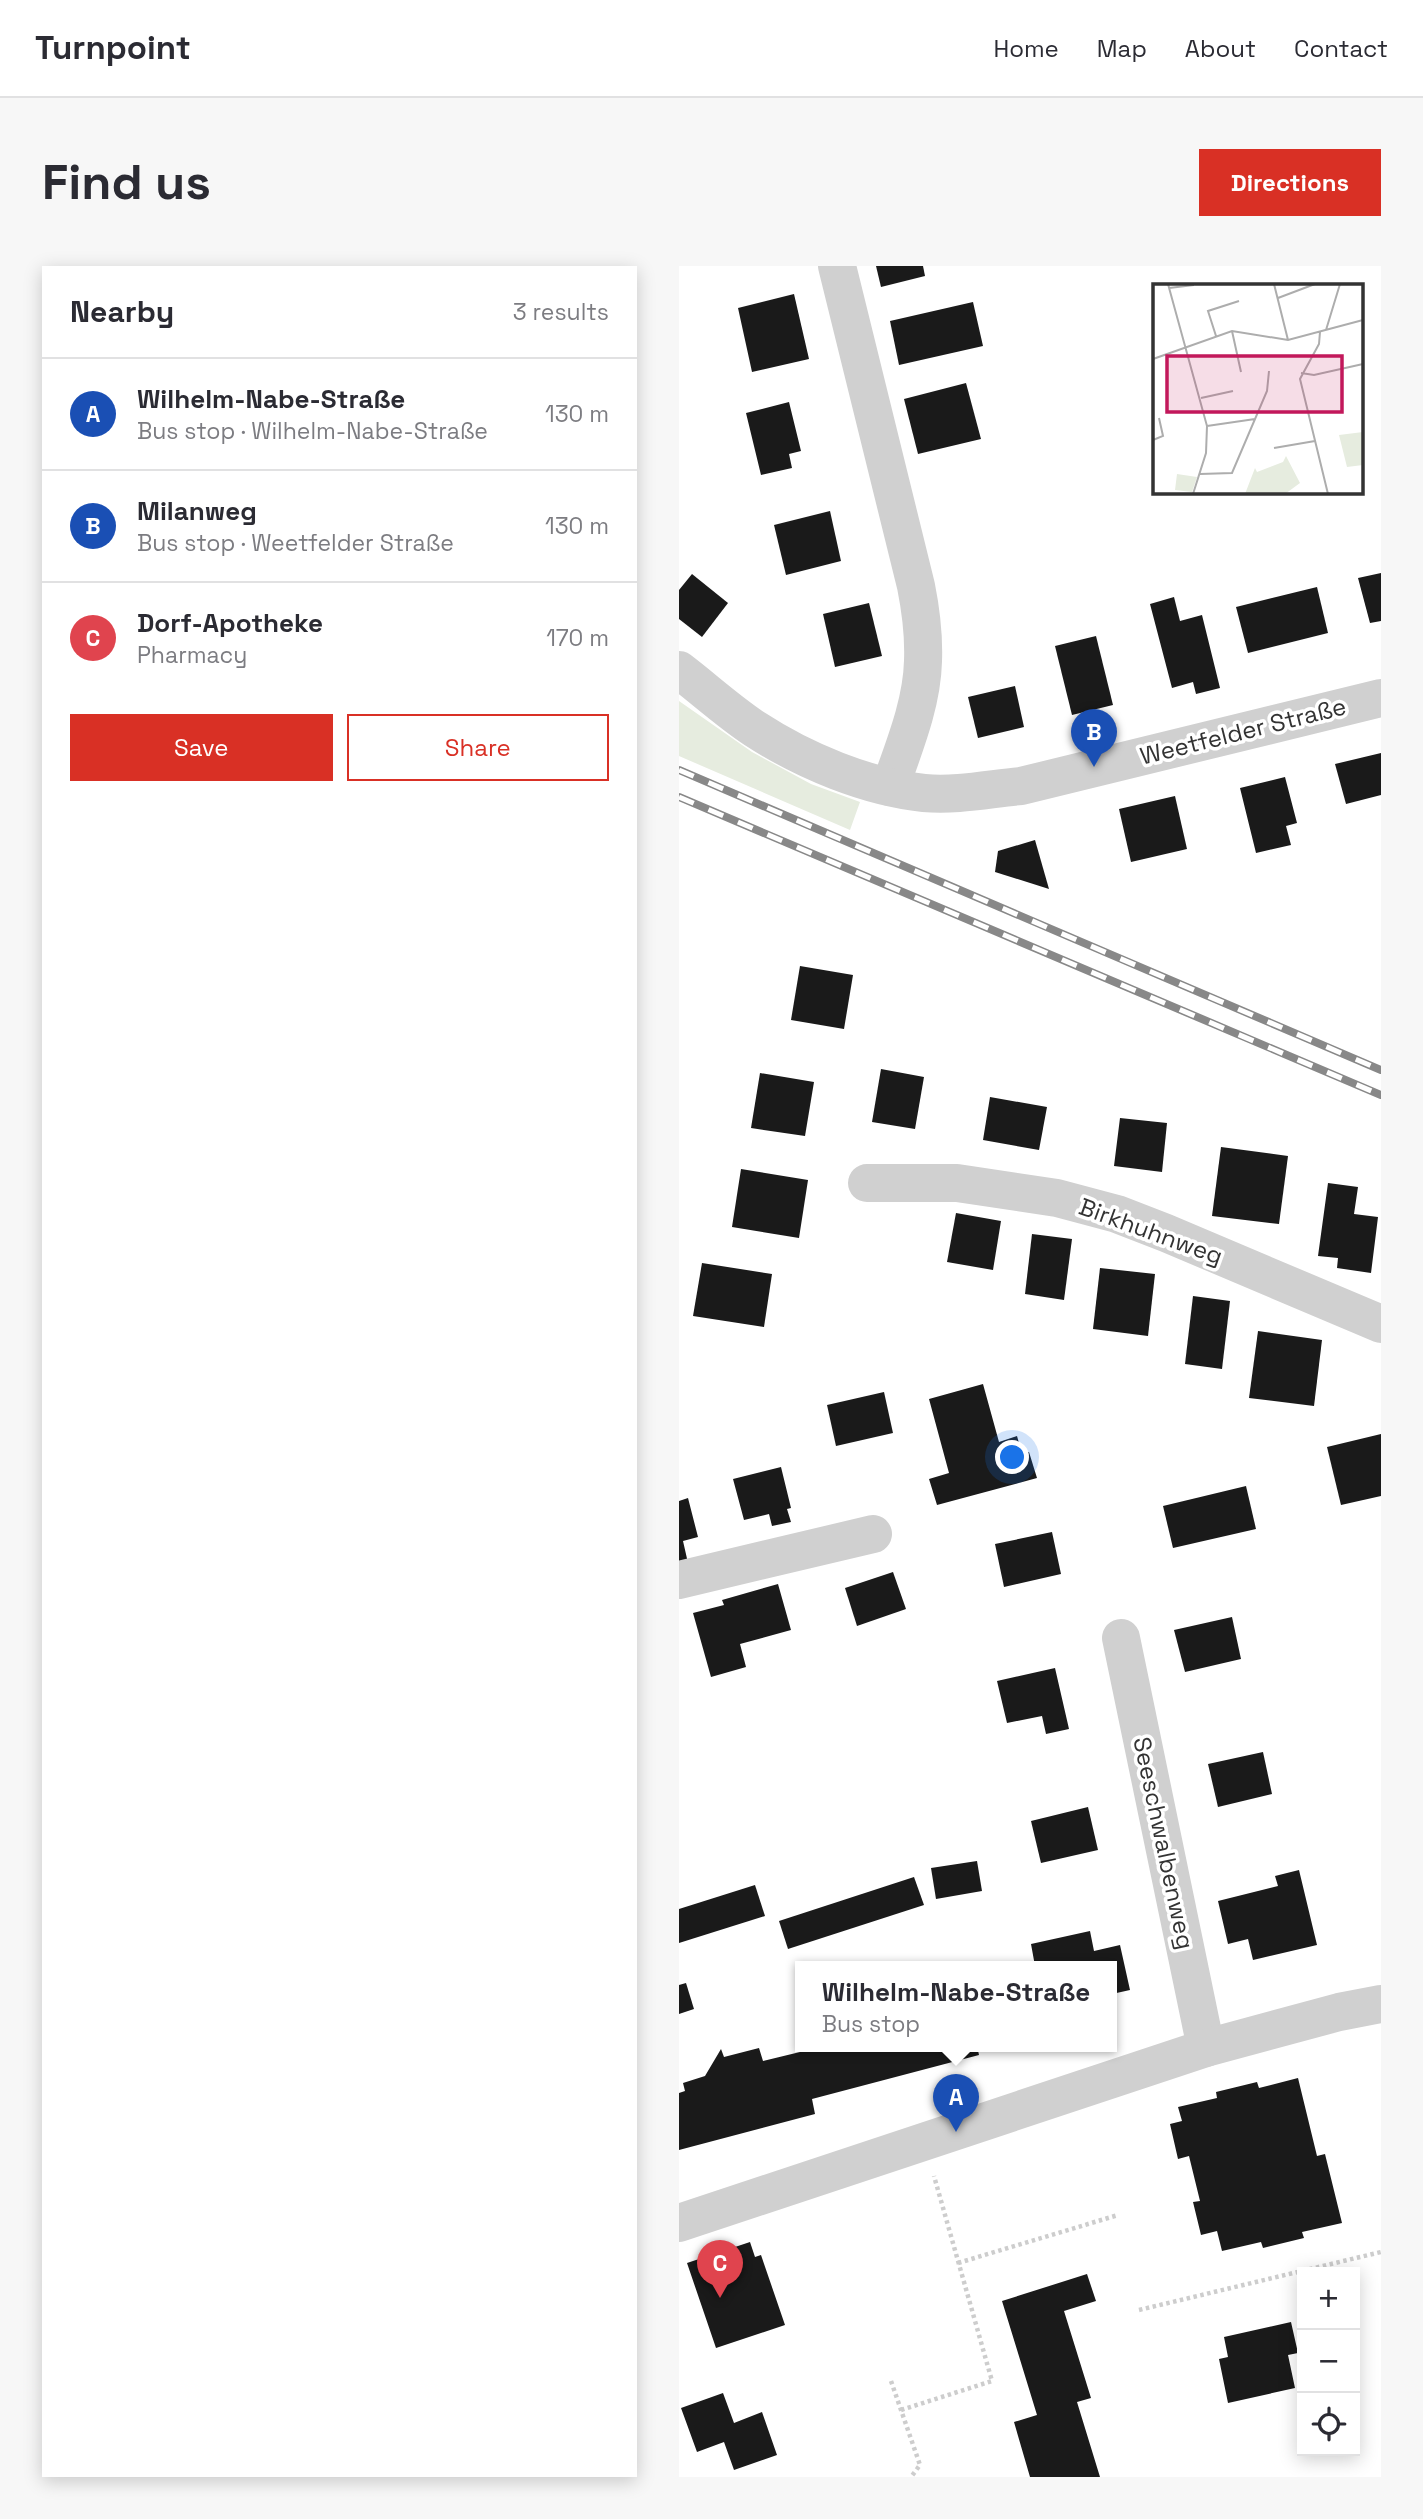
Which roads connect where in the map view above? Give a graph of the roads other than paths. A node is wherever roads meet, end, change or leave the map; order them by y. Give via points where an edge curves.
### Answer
1 (837, 266) edge
2 (679, 670) edge
3 (1381, 698) edge
4 (890, 787) junction
5 (867, 1182) dead end
6 (1381, 1324) edge
7 (873, 1534) dead end
8 (679, 1580) edge
9 (1121, 1638) dead end
10 (1381, 2004) edge
11 (1206, 2048) junction
12 (679, 2223) edge

1 - 4 street via 923,623 923,664 916,704
2 - 4 street, Weetfelder Straße via 755,729 817,762
3 - 4 street, Weetfelder Straße via 1021,786 926,793
5 - 6 street, Birkhuhnweg via 957,1183 1057,1198 1117,1214
7 - 8 street
9 - 11 street, Seeschwalbenweg
10 - 11 street
11 - 12 street

